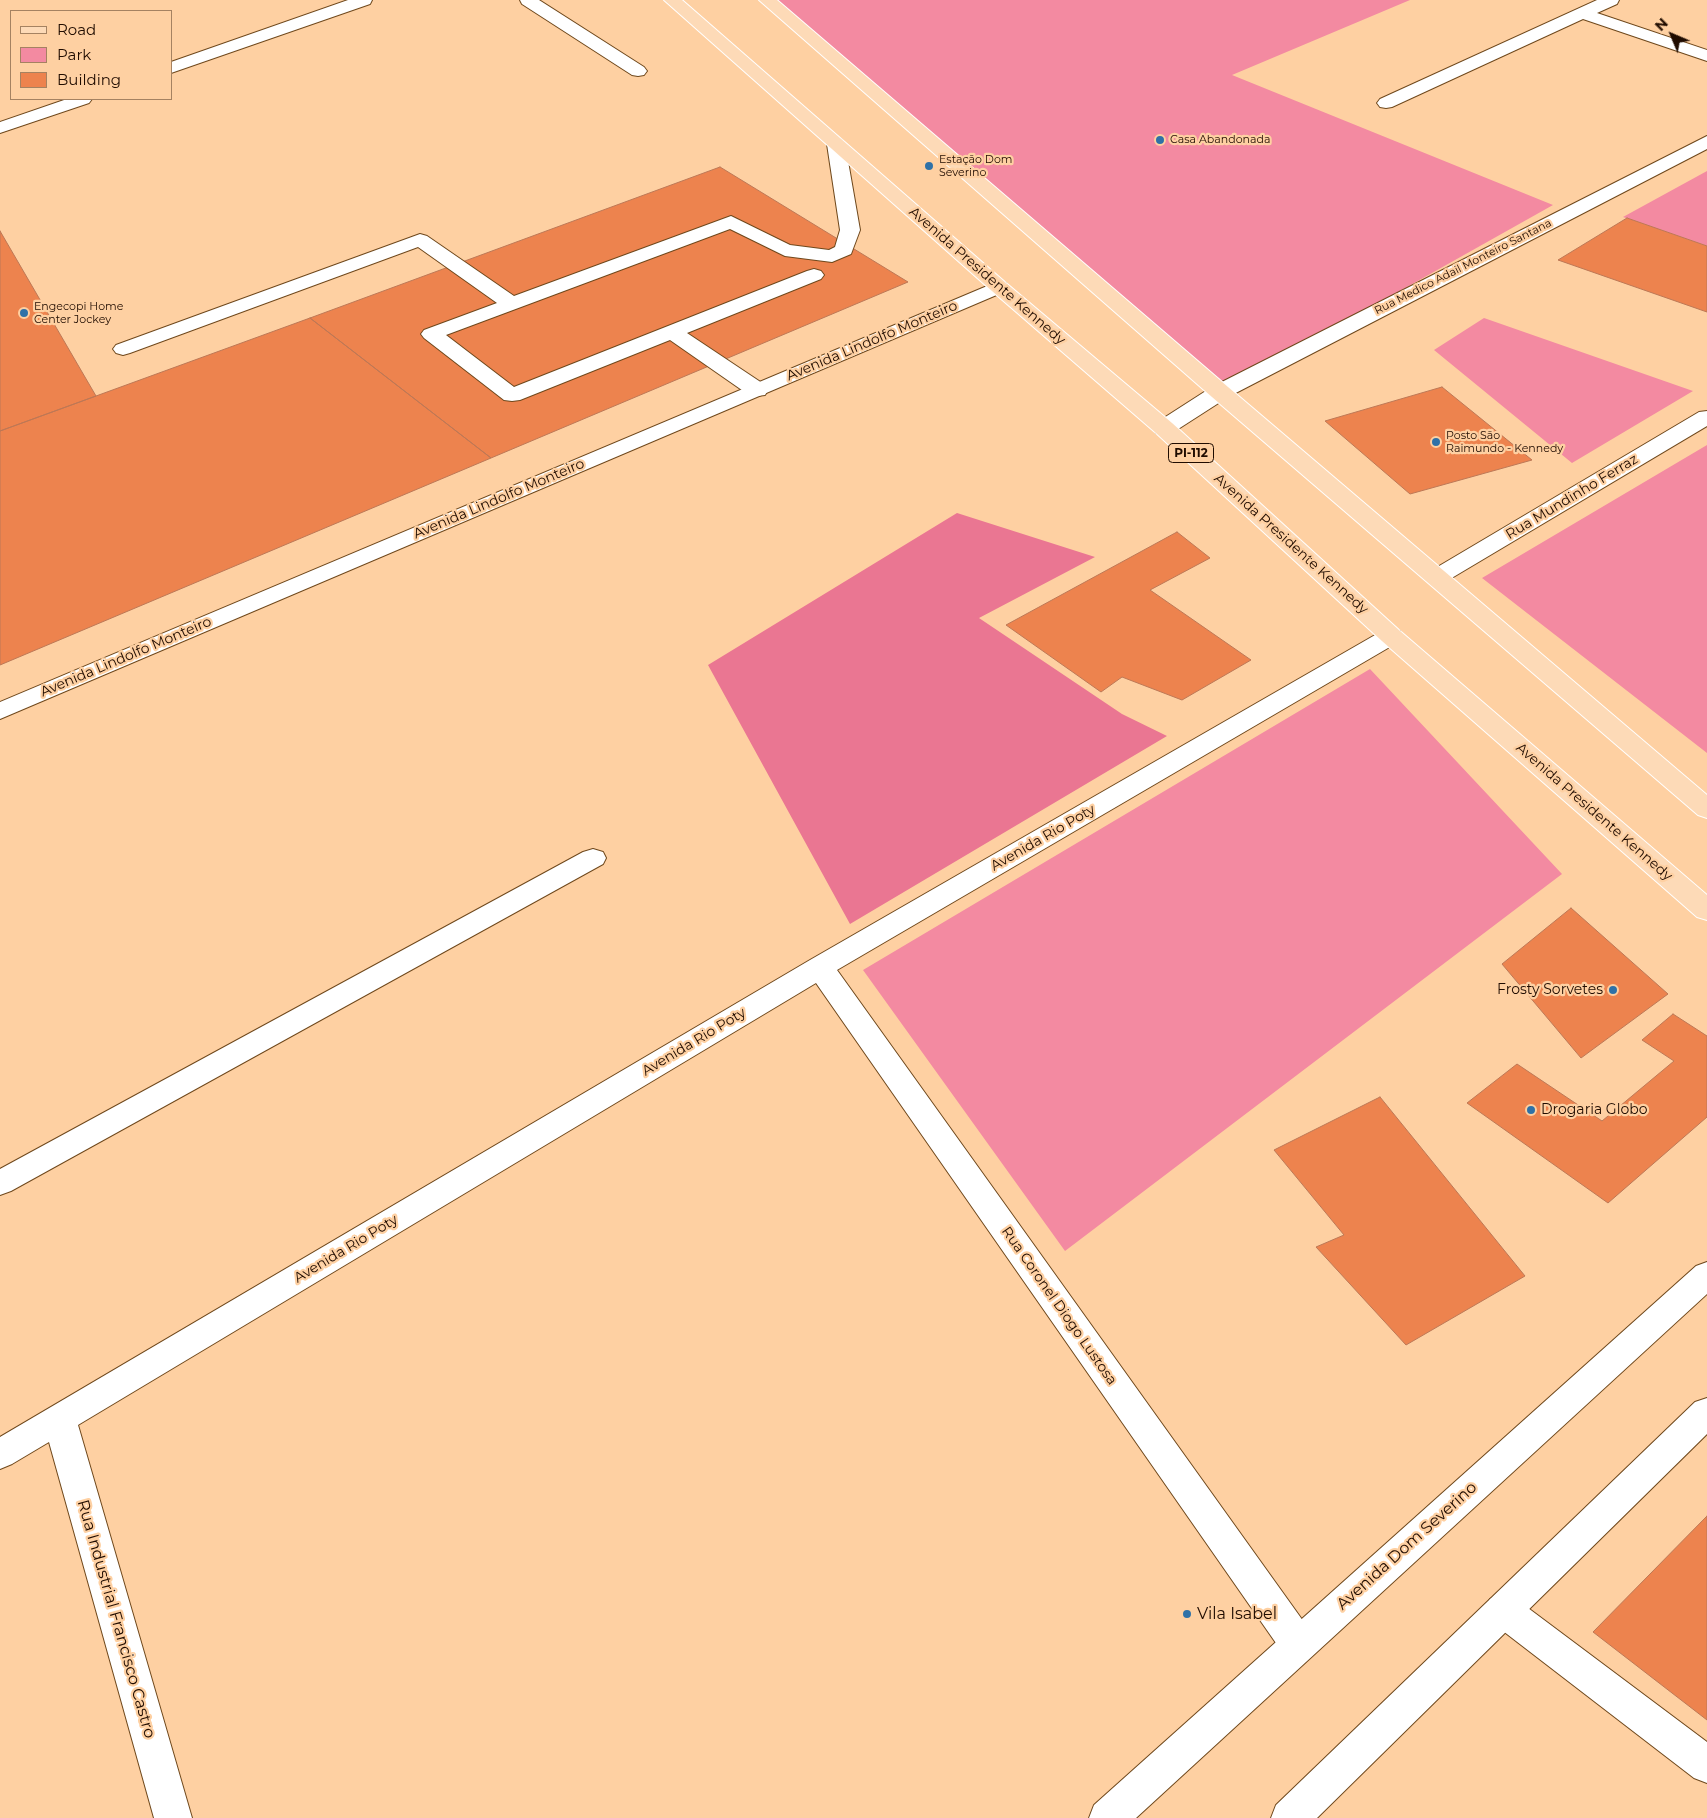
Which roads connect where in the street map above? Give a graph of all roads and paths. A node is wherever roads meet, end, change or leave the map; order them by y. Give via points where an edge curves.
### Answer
1 (364, 0) edge
2 (528, 0) edge
3 (672, 0) edge
4 (767, 0) edge
5 (1611, 0) edge
6 (1582, 13) junction
7 (1707, 56) edge
8 (172, 68) edge
9 (638, 71) dead end
10 (80, 100) edge
11 (1386, 103) dead end
12 (0, 128) edge
13 (1707, 142) edge
14 (836, 144) junction
15 (814, 275) dead end
16 (999, 287) junction
17 (512, 304) junction
18 (672, 332) junction
19 (123, 349) dead end
20 (757, 390) junction
21 (1220, 392) junction
22 (1707, 417) edge
23 (1164, 428) junction
24 (1437, 577) junction
25 (1391, 636) junction
26 (0, 711) edge
27 (1706, 806) edge
28 (593, 858) dead end
29 (1707, 910) edge
30 (820, 967) junction
31 (0, 1183) edge
32 (1707, 1275) edge
33 (1707, 1412) edge
34 (59, 1419) junction
35 (0, 1454) edge
36 (1503, 1610) junction
37 (1298, 1644) junction
38 (1707, 1765) edge
39 (173, 1818) edge
40 (1108, 1818) edge
41 (1290, 1818) edge

1 - 8 street
2 - 9 street
3 - 14 main road, Avenida Presidente Kennedy / PI-112
4 - 21 main road
5 - 6 street
6 - 7 street
6 - 11 street
10 - 12 street
13 - 21 street, Rua Medico Adail Monteiro Santana
14 - 16 main road, Avenida Presidente Kennedy / PI-112
14 - 17 street via 850,230 844,250 832,256 784,250 731,222
15 - 18 street
16 - 20 street, Avenida Lindolfo Monteiro
16 - 23 main road, Avenida Presidente Kennedy / PI-112
17 - 18 street via 431,334 512,395
17 - 19 street via 420,240
18 - 20 street
20 - 26 street, Avenida Lindolfo Monteiro
21 - 23 street, Rua Medico Adail Monteiro Santana
21 - 24 main road
22 - 24 street, Rua Mundinho Ferraz
23 - 25 main road, Avenida Presidente Kennedy / PI-112
24 - 27 main road
25 - 29 main road, Avenida Presidente Kennedy / PI-112
25 - 30 street, Avenida Rio Poty
28 - 31 street
30 - 34 street, Avenida Rio Poty
30 - 37 street, Rua Coronel Diogo Lustosa
32 - 37 street, Avenida Dom Severino
33 - 36 street
34 - 35 street, Avenida Rio Poty
34 - 39 street, Rua Industrial Francisco Castro
36 - 38 street
36 - 41 street
37 - 40 street, Avenida Dom Severino

